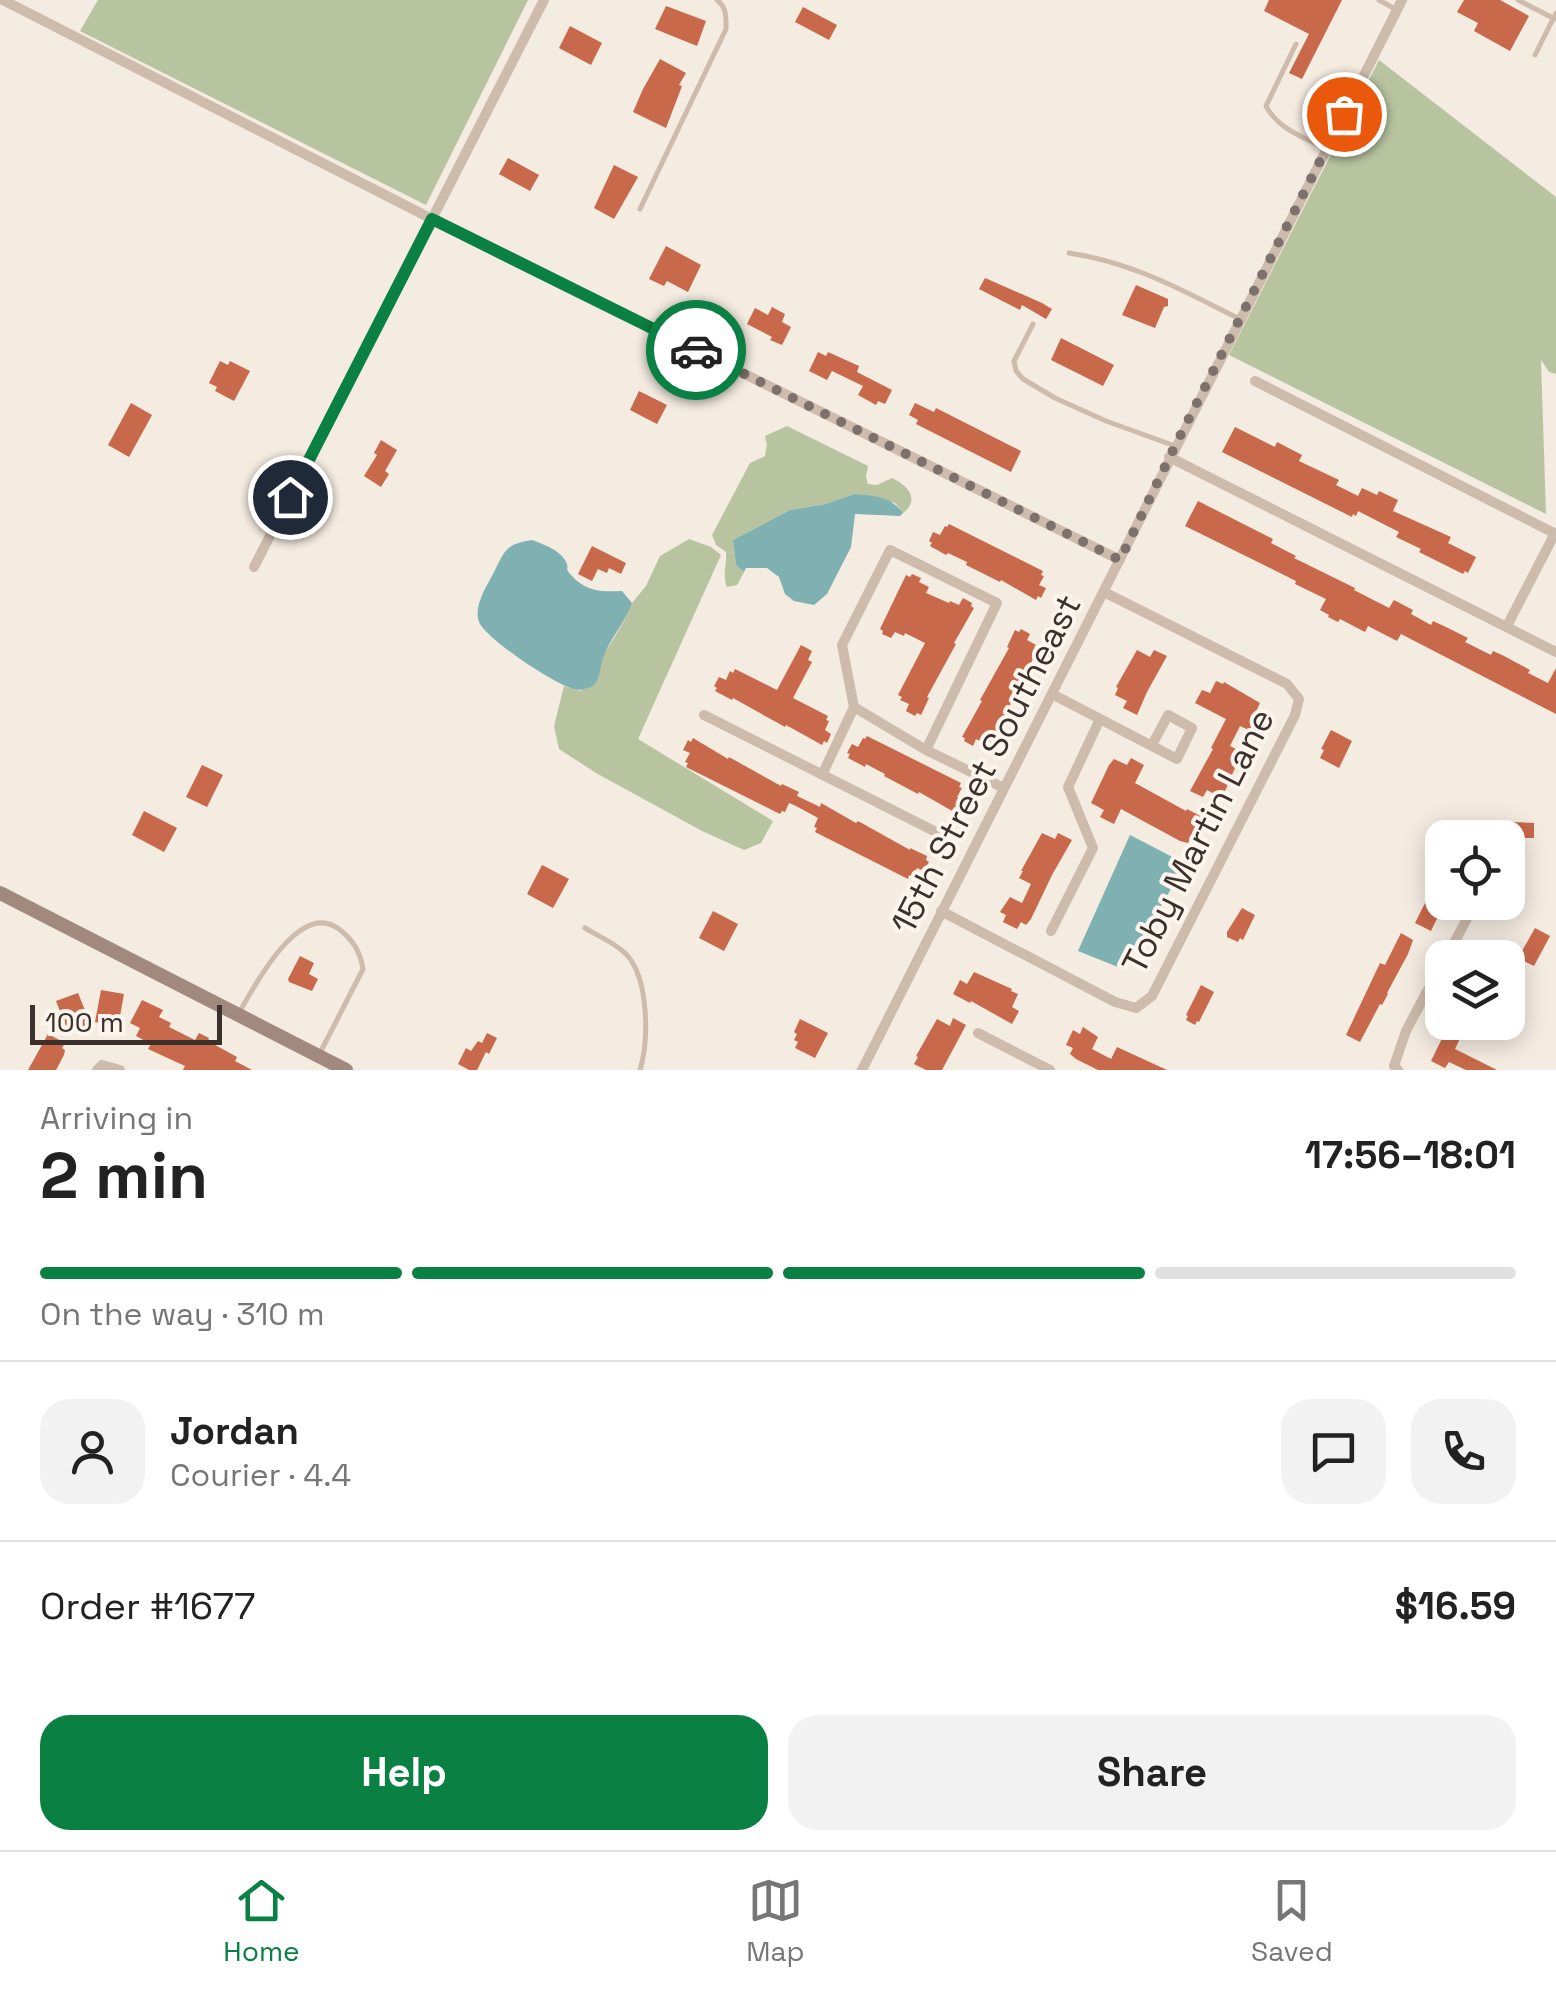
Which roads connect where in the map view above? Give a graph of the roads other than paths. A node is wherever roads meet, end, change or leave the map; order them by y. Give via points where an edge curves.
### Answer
1 (3, 0) edge
2 (544, 0) edge
3 (717, 0) edge
4 (1379, 0) edge
5 (1518, 0) edge
6 (1399, 5) edge
7 (1555, 17) edge
8 (1296, 44) dead end
9 (1535, 55) dead end
10 (1326, 149) junction
11 (640, 209) dead end
12 (432, 219) junction
13 (1069, 253) dead end
14 (1240, 319) junction
15 (1033, 324) dead end
16 (1255, 381) dead end
17 (1172, 452) junction
18 (1556, 533) edge
19 (1120, 560) junction
20 (254, 566) dead end
21 (1104, 592) junction
22 (1507, 626) junction
23 (1556, 652) edge
24 (1052, 694) junction
25 (854, 707) junction
26 (704, 715) dead end
27 (1100, 719) junction
28 (1152, 746) junction
29 (926, 750) junction
30 (822, 775) junction
31 (1004, 788) junction
32 (938, 833) dead end
33 (0, 893) edge
34 (941, 911) junction
35 (585, 928) dead end
36 (1051, 931) dead end
37 (1425, 996) edge
38 (238, 1015) junction
39 (978, 1034) dead end
40 (318, 1056) junction
41 (1024, 1057) junction
42 (339, 1068) edge
43 (97, 1070) edge
44 (120, 1070) edge
45 (640, 1070) edge
46 (862, 1070) edge
47 (1018, 1070) edge
48 (1050, 1070) edge
49 (1398, 1070) edge

1 - 12 street
2 - 12 street
3 - 11 lane via 726,12 726,30
4 - 6 lane
5 - 7 lane
6 - 10 street, 15th Street Southeast
7 - 9 lane
8 - 10 lane via 1266,106 1286,129
10 - 14 street, 15th Street Southeast
12 - 19 street
12 - 20 street
13 - 14 lane via 1144,272
14 - 17 street, 15th Street Southeast
15 - 17 lane via 1014,361 1023,379
16 - 18 street
17 - 19 street, 15th Street Southeast
17 - 22 street
18 - 22 street
19 - 21 street, 15th Street Southeast
21 - 24 street, 15th Street Southeast
21 - 34 street, Toby Martin Lane via 1288,684 1299,700 1296,716 1152,996 1136,1008
22 - 23 street
24 - 27 street
24 - 31 street, 15th Street Southeast
25 - 29 street
25 - 29 street via 842,646 890,550 997,603
25 - 30 street
26 - 30 street
27 - 28 street
27 - 36 street via 1068,787 1093,848
28 - 28 street via 1177,758 1192,728 1168,714
29 - 31 street
30 - 32 street
31 - 34 street, 15th Street Southeast
33 - 38 street
34 - 46 street, 15th Street Southeast
35 - 45 lane via 625,953 636,968 647,1040
37 - 49 street via 1406,1031
38 - 40 street
38 - 40 lane via 290,938 302,928 330,924 352,941 363,969
39 - 41 street
40 - 42 street
41 - 47 street
41 - 48 street
43 - 44 street

